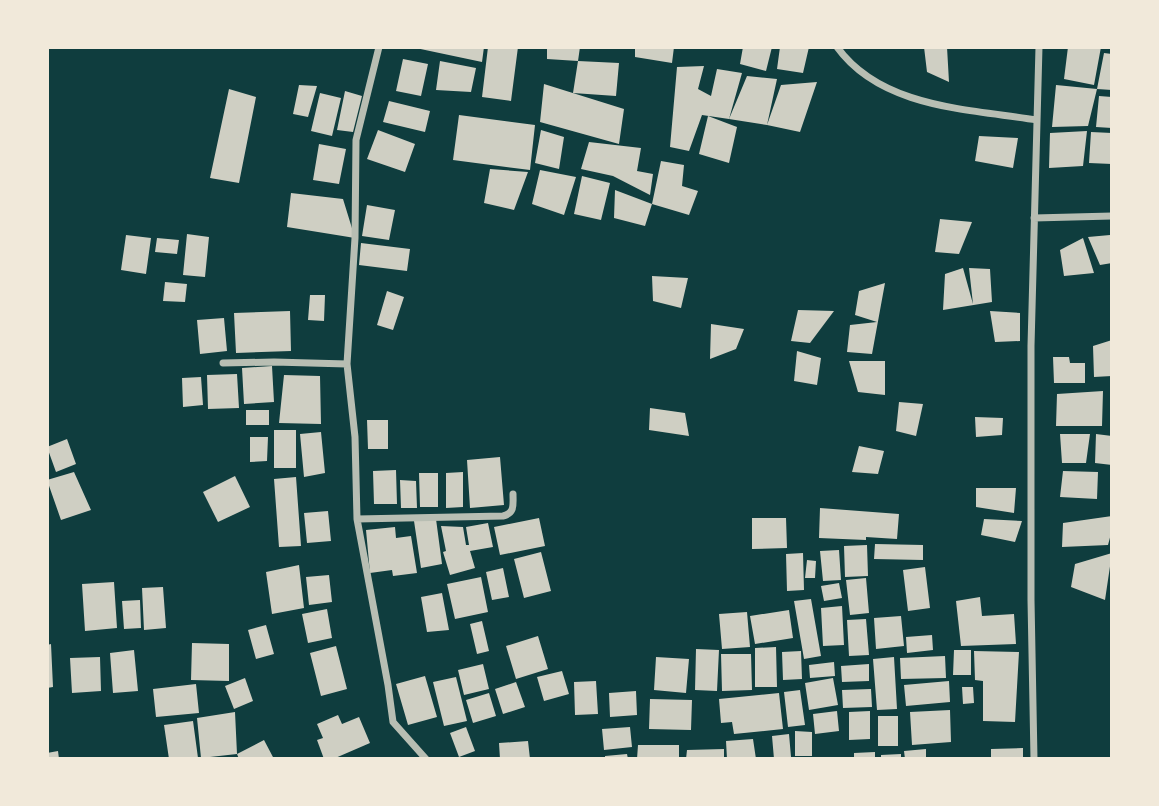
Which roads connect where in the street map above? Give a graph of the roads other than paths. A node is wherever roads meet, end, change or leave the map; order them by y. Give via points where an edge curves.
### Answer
1 (379, 47) edge
2 (837, 47) edge
3 (1039, 47) edge
4 (1037, 120) junction
5 (1112, 216) edge
6 (1034, 218) junction
7 (223, 363) dead end
8 (347, 364) junction
9 (513, 494) dead end
10 (357, 519) junction
11 (426, 759) edge
12 (1034, 759) edge

1 - 8 street via 356,140
2 - 4 street via 860,73 922,102
3 - 4 street
4 - 6 street
5 - 6 street
6 - 12 street via 1030,474
7 - 8 street
8 - 10 street
9 - 10 street via 513,510 503,516
10 - 11 street via 393,722

